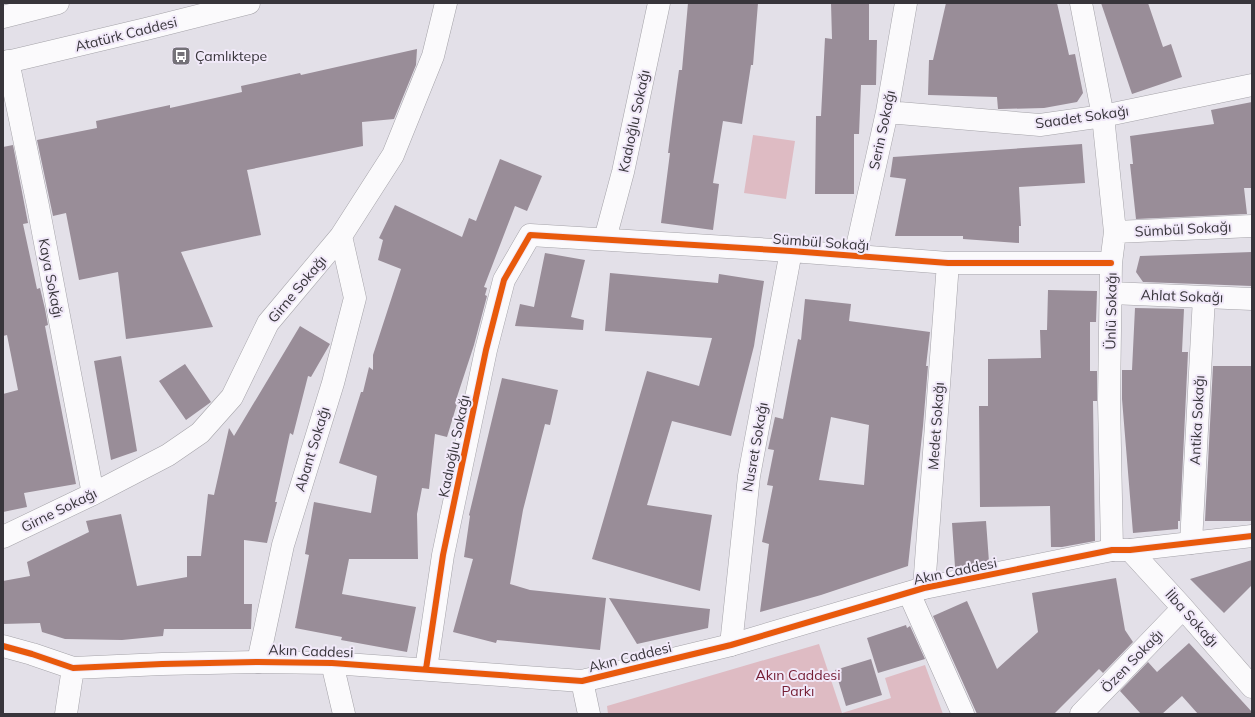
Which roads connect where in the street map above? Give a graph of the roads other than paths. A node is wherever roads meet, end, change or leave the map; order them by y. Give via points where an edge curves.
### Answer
1 (58, 3) edge
2 (249, 3) edge
3 (446, 3) edge
4 (659, 3) edge
5 (906, 3) edge
6 (1081, 3) edge
7 (8, 11) edge
8 (6, 62) edge
9 (1252, 85) edge
10 (887, 112) junction
11 (1103, 116) junction
12 (1252, 226) edge
13 (1115, 232) junction
14 (530, 235) joint
15 (341, 236) junction
16 (605, 238) junction
17 (791, 251) junction
18 (855, 256) junction
19 (948, 263) junction
20 (1111, 263) junction
21 (1111, 293) junction
22 (1204, 297) junction
23 (1252, 299) edge
24 (93, 494) junction
25 (1252, 536) edge
26 (3, 537) edge
27 (1190, 543) junction
28 (1121, 550) junction
29 (917, 591) junction
30 (1183, 608) junction
31 (731, 645) junction
32 (3, 646) edge
33 (258, 662) junction
34 (332, 663) junction
35 (72, 668) junction
36 (426, 669) junction
37 (582, 681) junction
38 (1252, 687) edge
39 (66, 714) edge
40 (344, 714) edge
41 (589, 714) edge
42 (963, 714) edge
43 (1080, 714) edge

1 - 7 street
2 - 8 street, Atatürk Caddesi
3 - 15 street, Girne Sokağı via 433,56 393,155
4 - 16 street, Kadıoğlu Sokağı via 623,172
5 - 10 street, Serin Sokağı
6 - 11 street, Ünlü Sokağı
8 - 24 street, Kaya Sokağı via 38,206
9 - 11 street, Saadet Sokağı
10 - 11 street, Saadet Sokağı via 1040,125
10 - 18 street, Serin Sokağı
11 - 13 street, Ünlü Sokağı
12 - 13 street, Sümbül Sokağı
13 - 20 street, Ünlü Sokağı
14 - 16 street, Sümbül Sokağı
14 - 36 street, Kadıoğlu Sokağı via 504,280 486,350 443,555
15 - 24 street, Girne Sokağı via 268,323 232,397 200,433 168,455
15 - 33 street, Abant Sokağı via 355,298 283,545
16 - 17 street, Sümbül Sokağı
17 - 18 street, Sümbül Sokağı
17 - 31 street, Nusret Sokağı via 749,476
18 - 19 street, Sümbül Sokağı
19 - 20 street, Sümbül Sokağı
19 - 29 street, Medet Sokağı
20 - 21 street, Ünlü Sokağı
21 - 22 street, Ahlat Sokağı
21 - 28 street, Ünlü Sokağı via 1110,399
22 - 23 street, Ahlat Sokağı
22 - 27 street, Antika Sokağı
24 - 26 street, Girne Sokağı
25 - 27 street, Akın Caddesi
27 - 28 street, Akın Caddesi
28 - 29 street, Akın Caddesi
28 - 30 street, İlba Sokağı
29 - 31 street, Akın Caddesi
29 - 42 street
30 - 38 street, İlba Sokağı
30 - 43 street, Özen Sokağı
31 - 37 street, Akın Caddesi
32 - 35 street, Akın Caddesi
33 - 34 street, Akın Caddesi
33 - 35 street, Akın Caddesi
34 - 36 street, Akın Caddesi
34 - 40 street
35 - 39 street
36 - 37 street, Akın Caddesi
37 - 41 street

